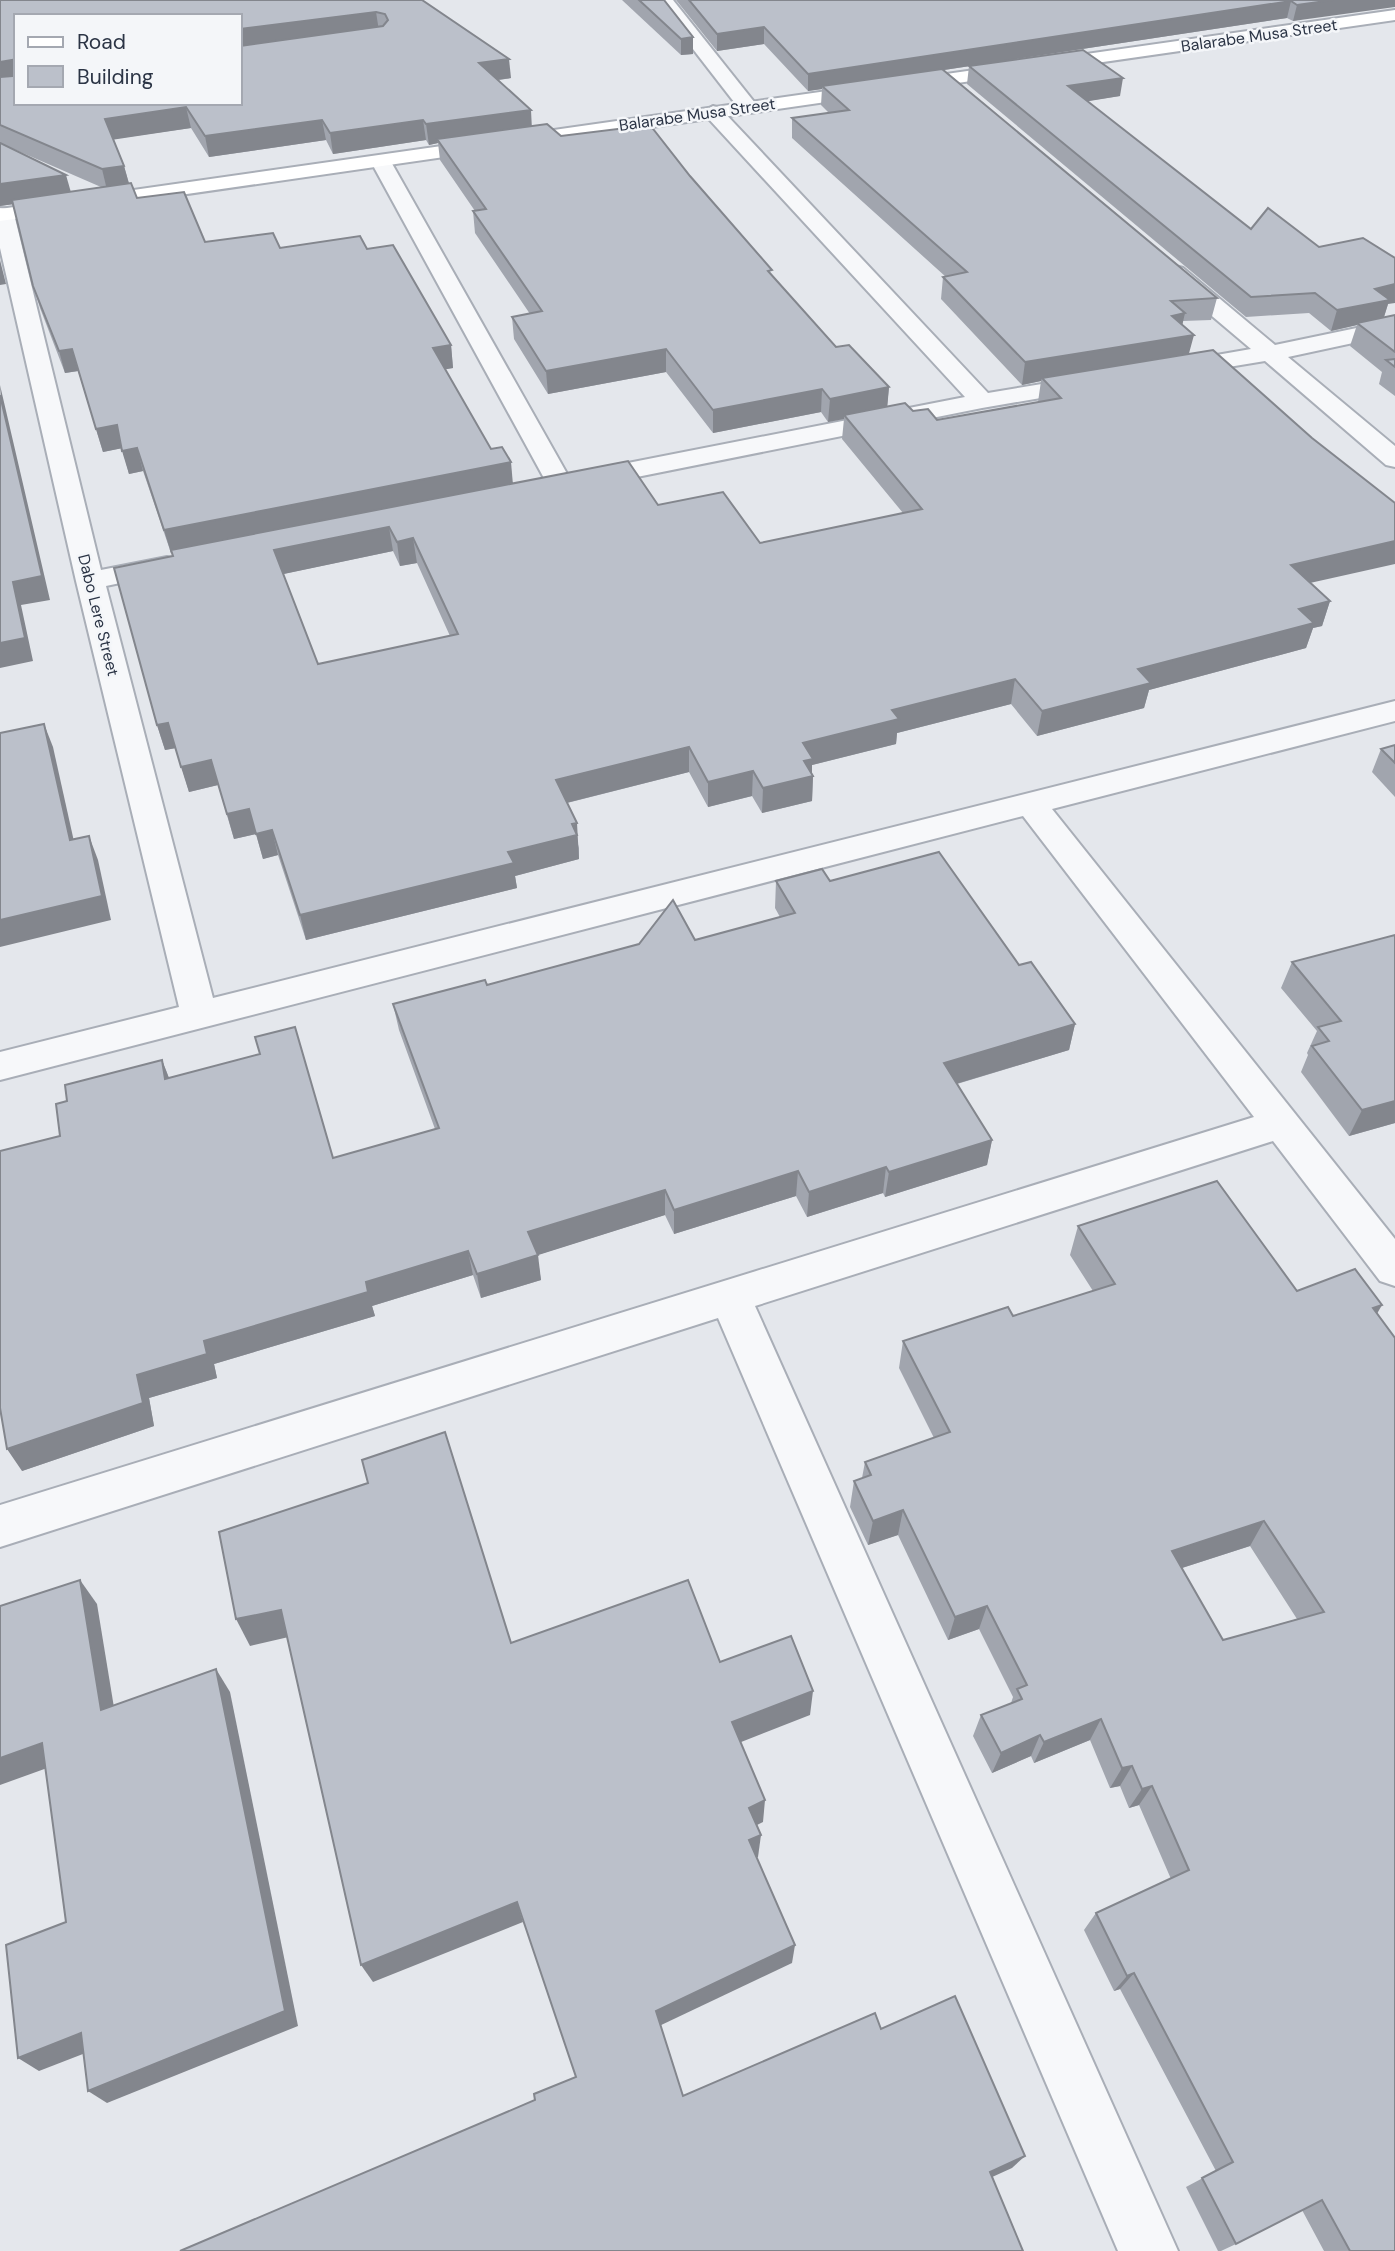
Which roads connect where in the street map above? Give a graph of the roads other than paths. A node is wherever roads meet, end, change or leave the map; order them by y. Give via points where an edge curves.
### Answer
1 (667, 1) edge
2 (1395, 15) edge
3 (946, 80) junction
4 (967, 98) edge
5 (748, 107) junction
6 (713, 112) junction
7 (380, 160) junction
8 (69, 184) dead end
9 (104, 200) junction
10 (1, 215) edge
11 (1155, 256) edge
12 (1395, 327) edge
13 (1271, 353) junction
14 (1147, 374) edge
15 (1119, 378) edge
16 (982, 401) junction
17 (1395, 459) edge
18 (560, 485) junction
19 (533, 490) edge
20 (197, 559) edge
21 (90, 581) junction
22 (1395, 711) edge
23 (1031, 804) junction
24 (199, 1014) junction
25 (0, 1066) edge
26 (1280, 1124) junction
27 (1395, 1269) edge
28 (731, 1299) junction
29 (0, 1526) edge
30 (1148, 2251) edge

1 - 5 street
2 - 3 street, Balarabe Musa Street
3 - 4 street
3 - 5 street, Balarabe Musa Street
5 - 6 street, Balarabe Musa Street
6 - 7 street, Balarabe Musa Street
6 - 16 street
7 - 9 street, Balarabe Musa Street
7 - 18 street
8 - 9 street
9 - 10 street, Balarabe Musa Street
10 - 21 street, Dabo Lere Street
11 - 13 street
12 - 13 street
13 - 14 street
13 - 17 street
15 - 16 street
16 - 18 street
18 - 19 street
20 - 21 street
21 - 24 street, Dabo Lere Street
22 - 23 street
23 - 24 street
23 - 26 street
24 - 25 street
26 - 27 street
26 - 28 street
28 - 29 street
28 - 30 street

